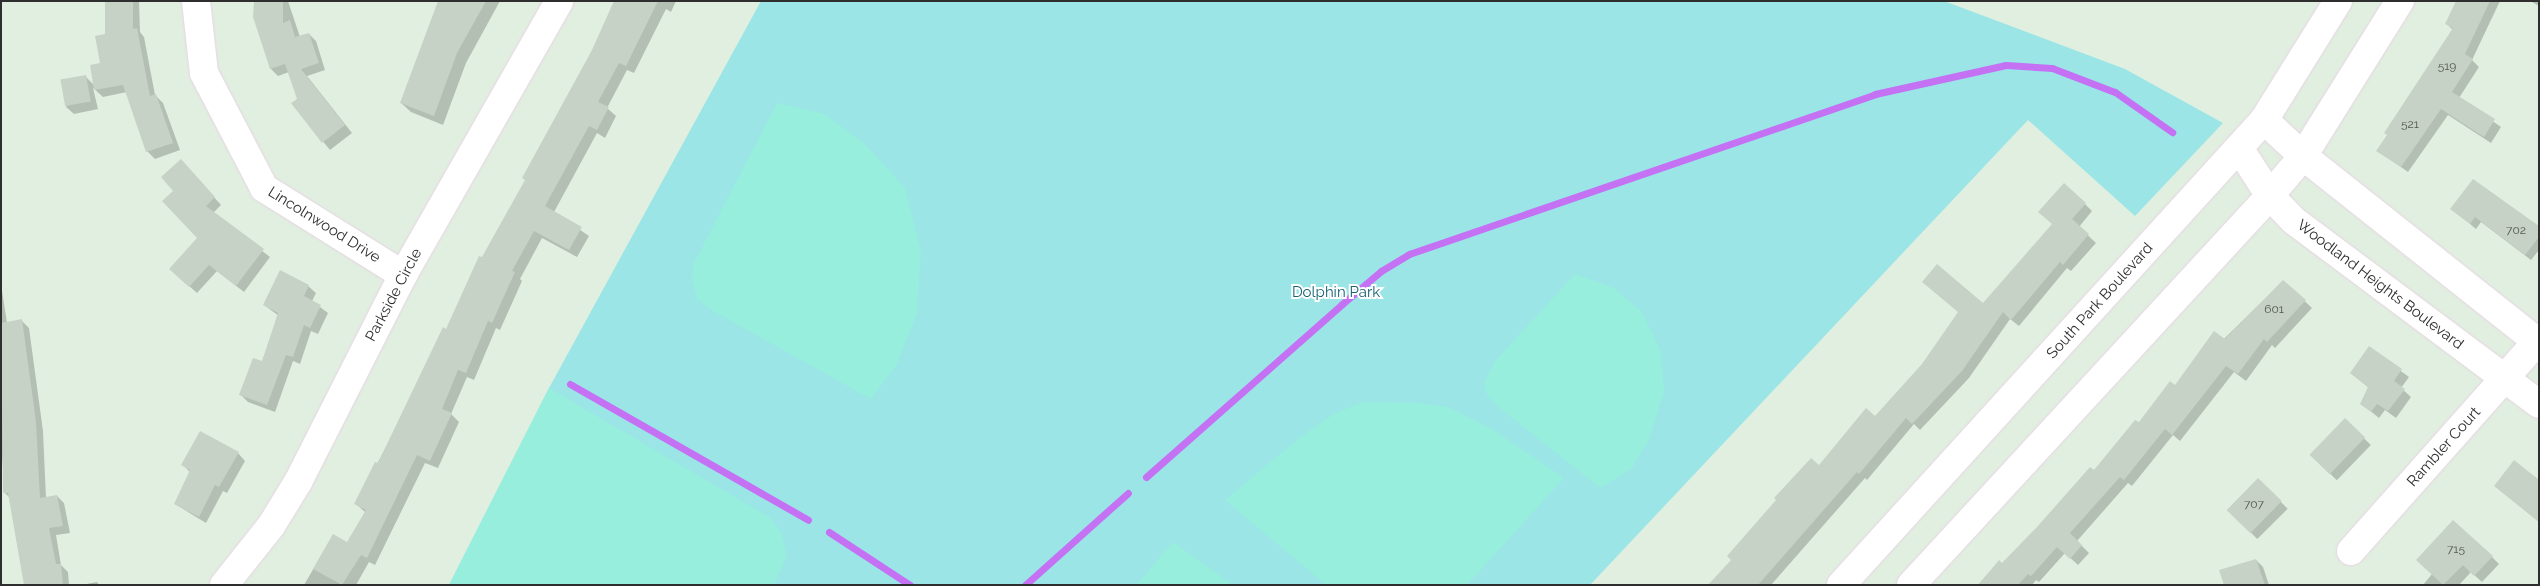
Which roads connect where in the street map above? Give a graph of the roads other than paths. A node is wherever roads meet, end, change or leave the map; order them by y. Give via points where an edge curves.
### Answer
1 (196, 1) edge
2 (559, 1) edge
3 (2338, 1) edge
4 (2400, 1) edge
5 (2264, 120) junction
6 (2239, 148) junction
7 (2303, 156) junction
8 (2270, 196) junction
9 (403, 275) junction
10 (2538, 341) edge
11 (2504, 378) junction
12 (2539, 404) edge
13 (2351, 551) dead end
14 (1844, 583) edge
15 (224, 585) edge
16 (1911, 585) edge

1 - 9 street, Lincolnwood Drive via 204,73 264,188
2 - 9 street, Parkside Circle
3 - 5 street, South Park Boulevard
4 - 7 street
5 - 6 street, South Park Boulevard
5 - 7 street
6 - 8 street, Woodland Heights Boulevard
6 - 14 street, South Park Boulevard
7 - 8 street
7 - 10 street
8 - 11 street, Woodland Heights Boulevard via 2293,220
8 - 16 street
9 - 15 street, Parkside Circle via 298,482 271,526
10 - 11 street, Rambler Court
11 - 12 street, Woodland Heights Boulevard
11 - 13 street, Rambler Court

